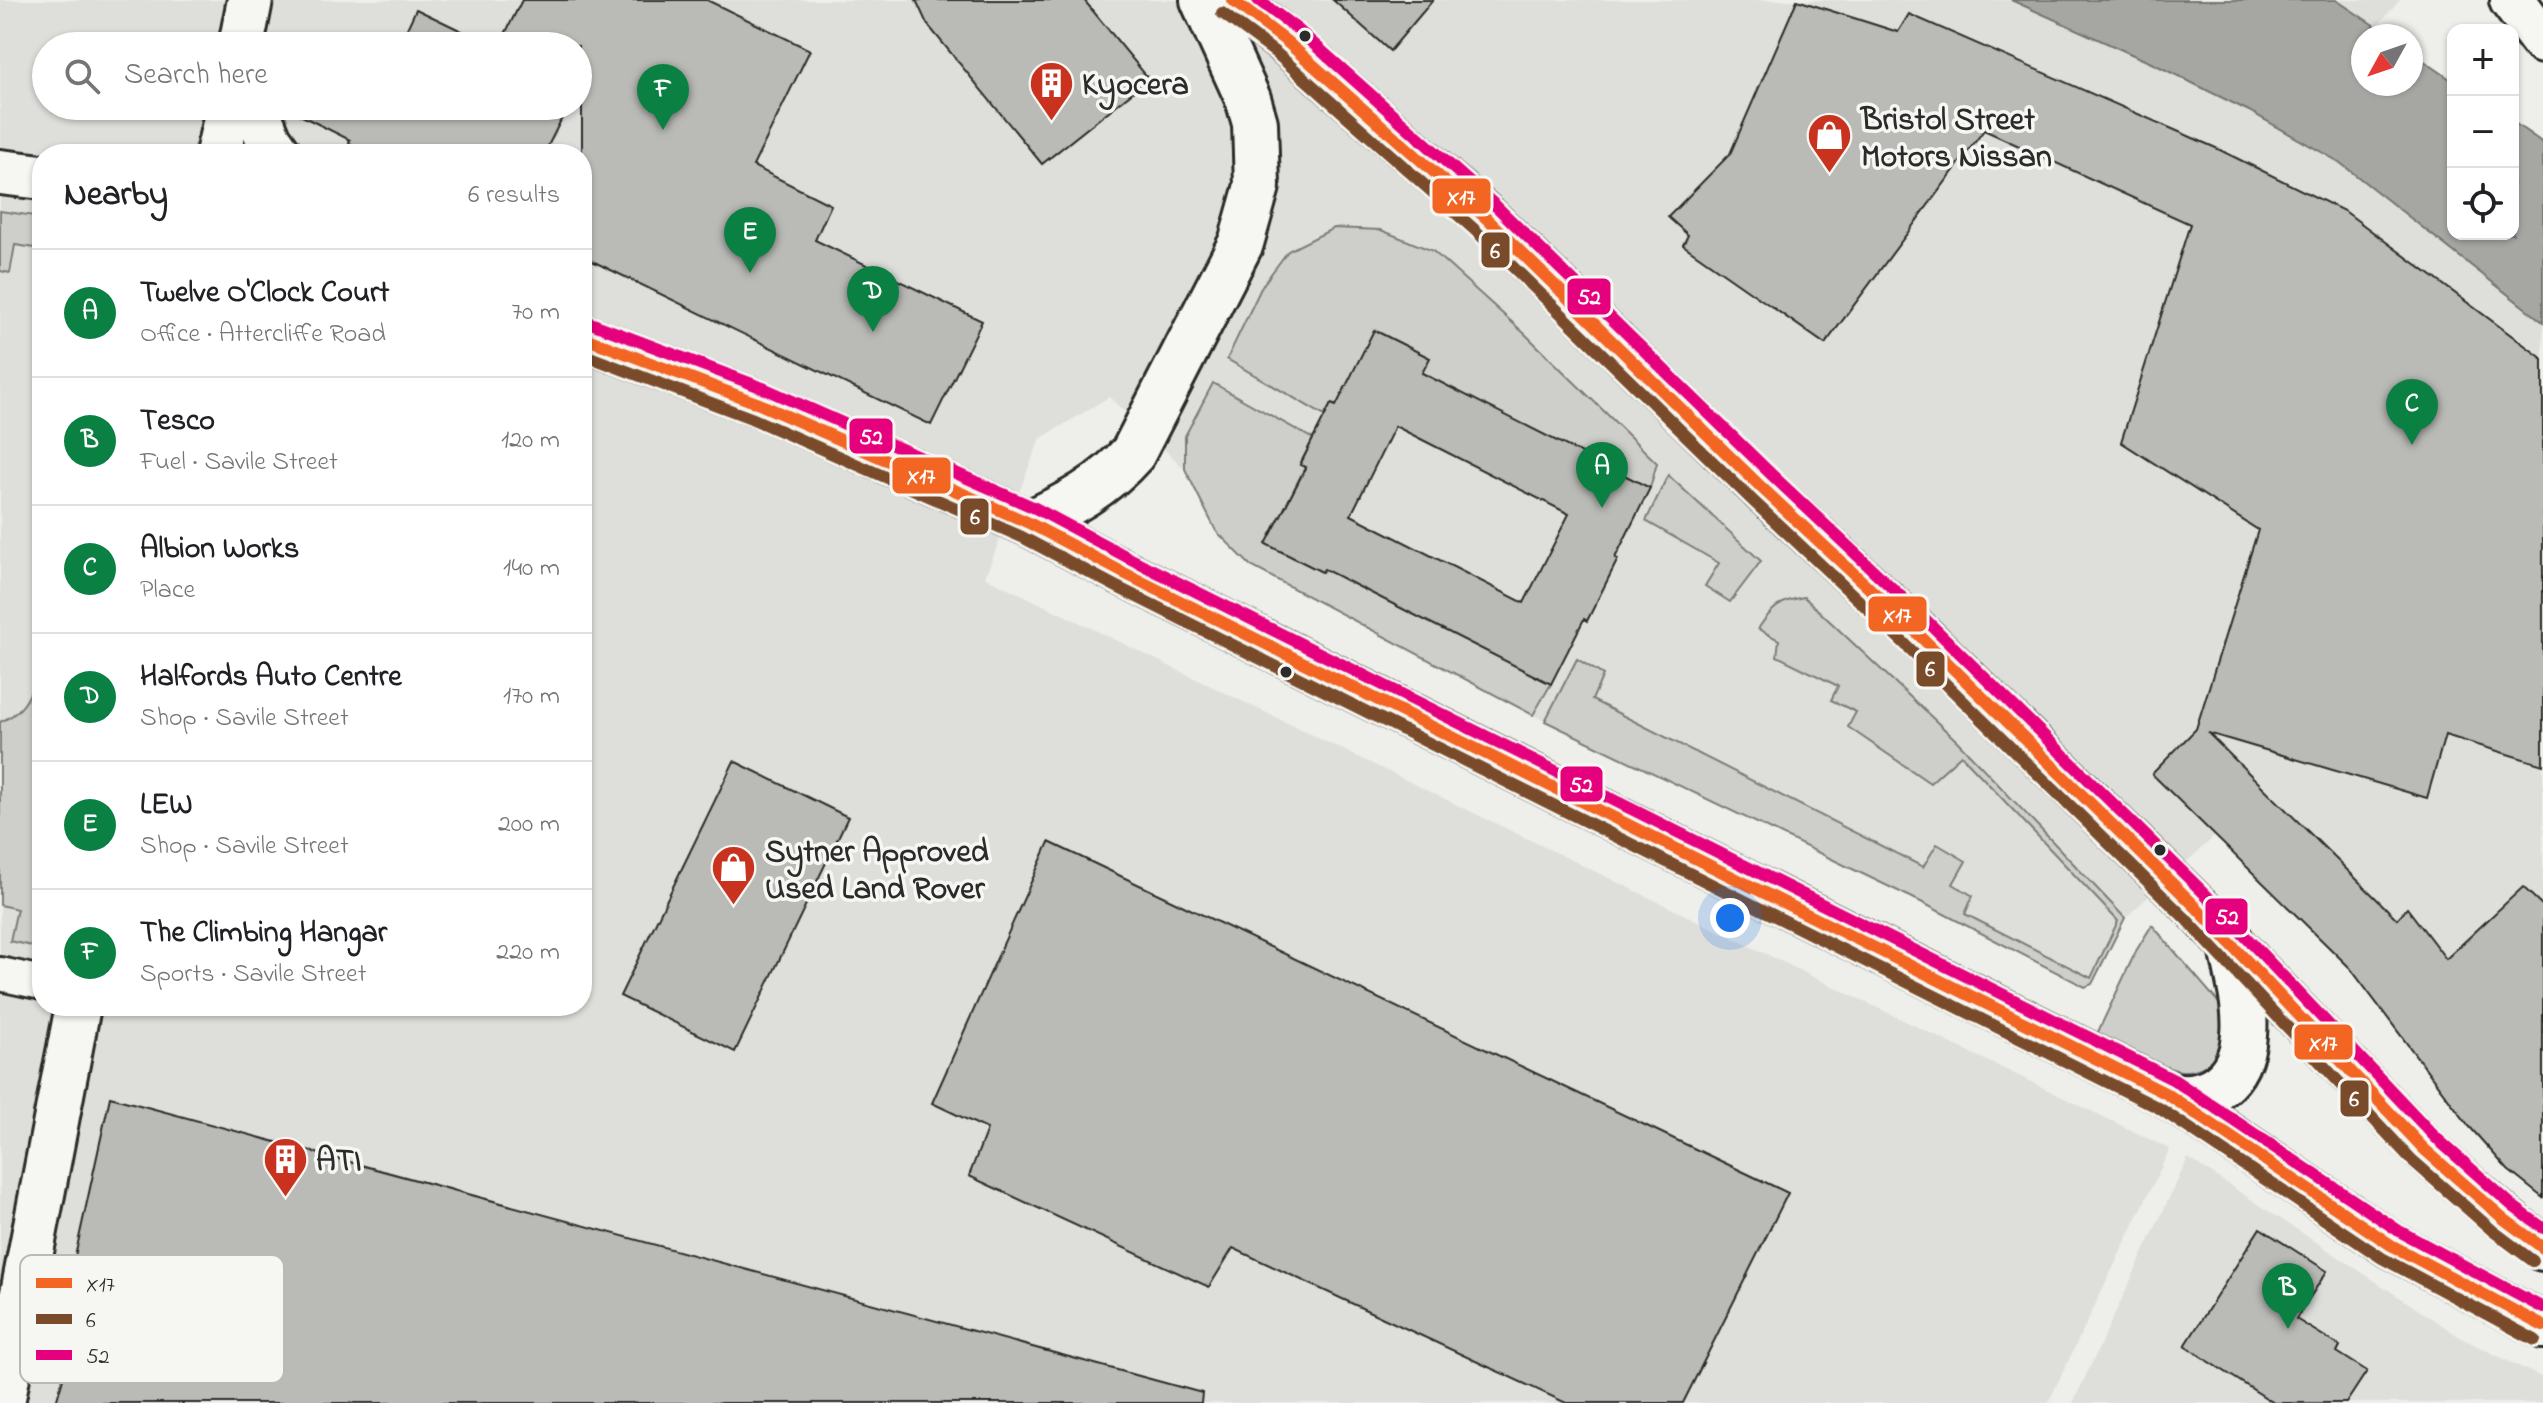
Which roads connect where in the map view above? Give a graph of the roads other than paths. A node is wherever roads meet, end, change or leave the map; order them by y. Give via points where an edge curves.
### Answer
1 (250, 0) edge
2 (1203, 0) edge
3 (1232, 0) edge
4 (244, 32) edge
5 (226, 120) edge
6 (261, 120) edge
7 (220, 144) edge
8 (272, 144) edge
9 (0, 172) edge
10 (32, 176) edge
11 (592, 341) edge
12 (1029, 523) junction
13 (2231, 942) junction
14 (0, 974) edge
15 (32, 981) edge
16 (76, 1016) edge
17 (2167, 1094) junction
18 (2543, 1248) edge
19 (31, 1255) edge
20 (20, 1310) edge
21 (2543, 1326) edge
22 (2, 1403) edge

1 - 4 main road
2 - 12 main road via 1255,123 1257,186 1241,243 1133,453 1095,488
3 - 13 main road via 1286,41 1486,218
5 - 7 main road
6 - 8 main road
9 - 10 main road
11 - 12 main road via 757,403
12 - 17 main road
13 - 17 main road via 2244,1019 2242,1052 2214,1090 2192,1097
13 - 18 main road via 2424,1149
14 - 15 street
16 - 19 main road
17 - 21 main road via 2391,1245
20 - 22 main road

